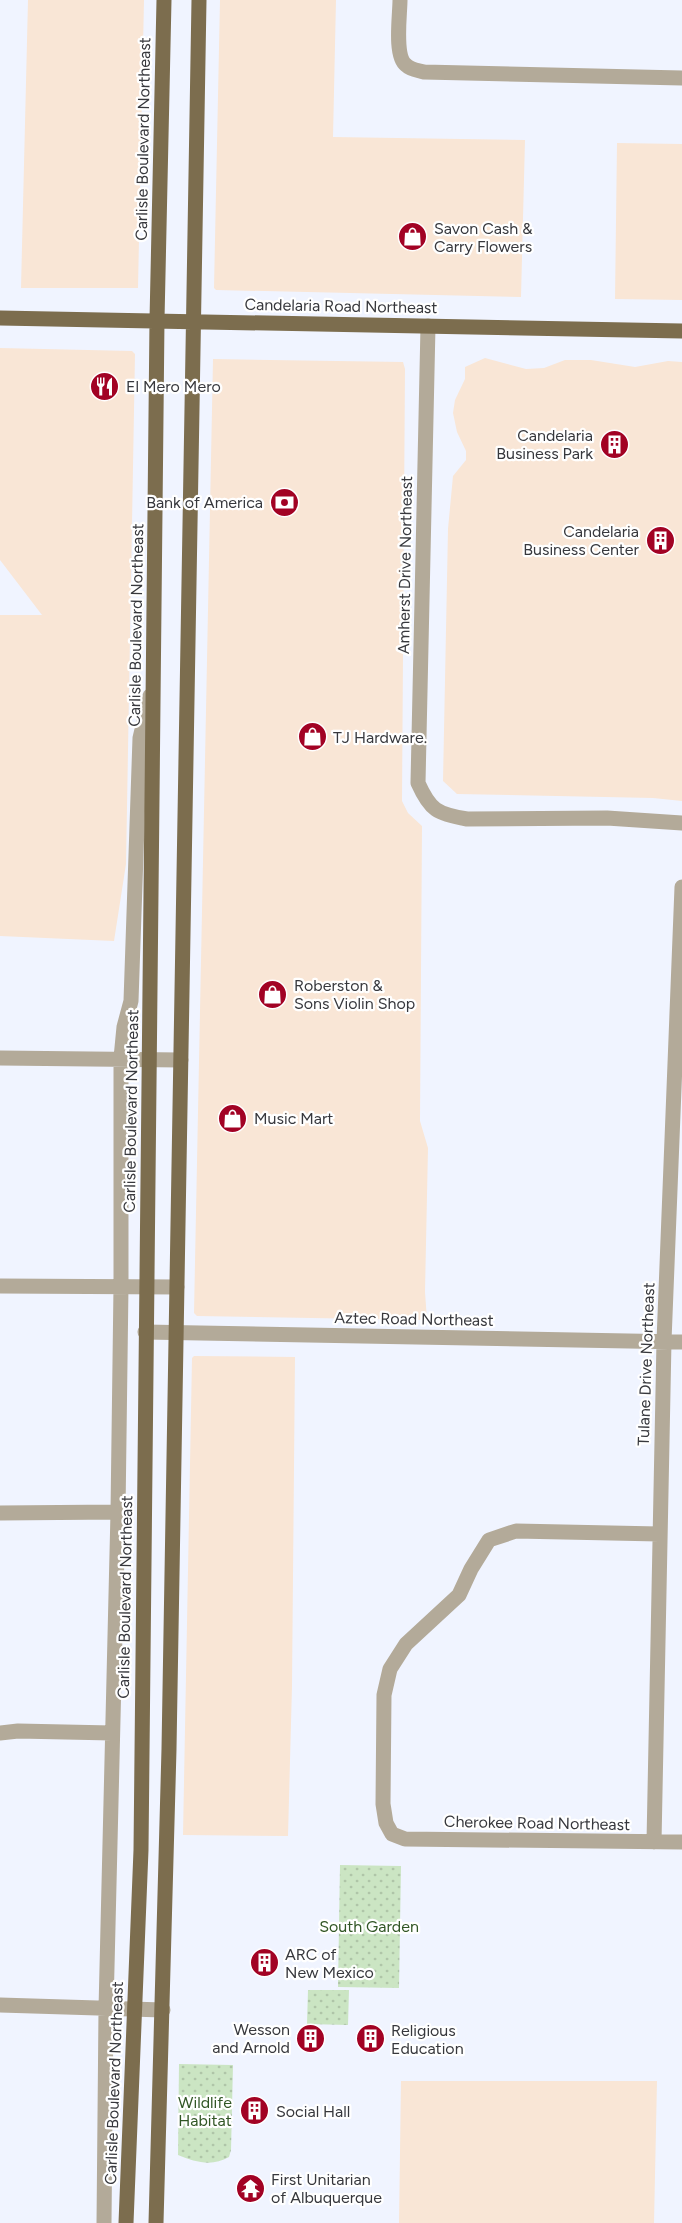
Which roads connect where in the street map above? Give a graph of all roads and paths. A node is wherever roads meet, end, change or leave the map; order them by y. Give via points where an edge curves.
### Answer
1 (164, 0) edge
2 (199, 0) edge
3 (400, 0) edge
4 (682, 78) edge
5 (0, 318) edge
6 (157, 320) junction
7 (194, 321) junction
8 (428, 326) junction
9 (682, 331) edge
10 (154, 681) junction
11 (682, 823) edge
12 (682, 887) edge
13 (0, 1058) edge
14 (121, 1058) junction
15 (150, 1058) junction
16 (181, 1060) junction
17 (0, 1286) edge
18 (121, 1286) junction
19 (146, 1286) junction
20 (177, 1287) junction
21 (145, 1332) junction
22 (176, 1332) junction
23 (664, 1341) junction
24 (682, 1342) edge
25 (118, 1512) junction
26 (0, 1513) edge
27 (659, 1534) junction
28 (0, 1733) edge
29 (112, 1733) junction
30 (654, 1842) junction
31 (682, 1842) edge
32 (0, 2006) edge
33 (106, 2009) junction
34 (135, 2010) junction
35 (163, 2010) junction
36 (104, 2223) edge
37 (126, 2223) edge
38 (156, 2223) edge

1 - 6 main road, Carlisle Boulevard Northeast
2 - 7 main road
3 - 4 street via 399,52 404,64 412,69
5 - 6 main road, Candelaria Road Northeast
6 - 7 main road, Candelaria Road Northeast
6 - 10 main road, Carlisle Boulevard Northeast
7 - 8 main road, Candelaria Road Northeast
7 - 16 main road
8 - 9 main road, Candelaria Road Northeast
8 - 11 street, Amherst Drive Northeast via 418,783 427,803 447,816 467,819 607,818
10 - 14 street via 140,738 131,1001 123,1027
10 - 15 main road, Carlisle Boulevard Northeast
12 - 23 street, Tulane Drive Northeast
13 - 14 street
14 - 15 street
14 - 18 street
15 - 16 street
15 - 19 main road, Carlisle Boulevard Northeast
16 - 20 main road
17 - 18 street
18 - 19 street
18 - 25 street
19 - 20 street
19 - 21 main road, Carlisle Boulevard Northeast
20 - 22 main road
21 - 22 street, Aztec Road Northeast
21 - 34 main road, Carlisle Boulevard Northeast via 141,1850
22 - 23 street, Aztec Road Northeast
22 - 35 main road
23 - 24 street, Aztec Road Northeast
23 - 27 street, Tulane Drive Northeast
25 - 26 street
25 - 29 street
27 - 30 street, Tulane Drive Northeast
27 - 30 street, Cherokee Road Northeast via 516,1531 489,1540 459,1595 406,1644 390,1669 384,1695 383,1804 392,1834 405,1839
28 - 29 street
29 - 33 street
30 - 31 street, Cherokee Road Northeast
32 - 33 street
33 - 34 street
33 - 36 street
34 - 35 street
34 - 37 main road, Carlisle Boulevard Northeast
35 - 38 main road

